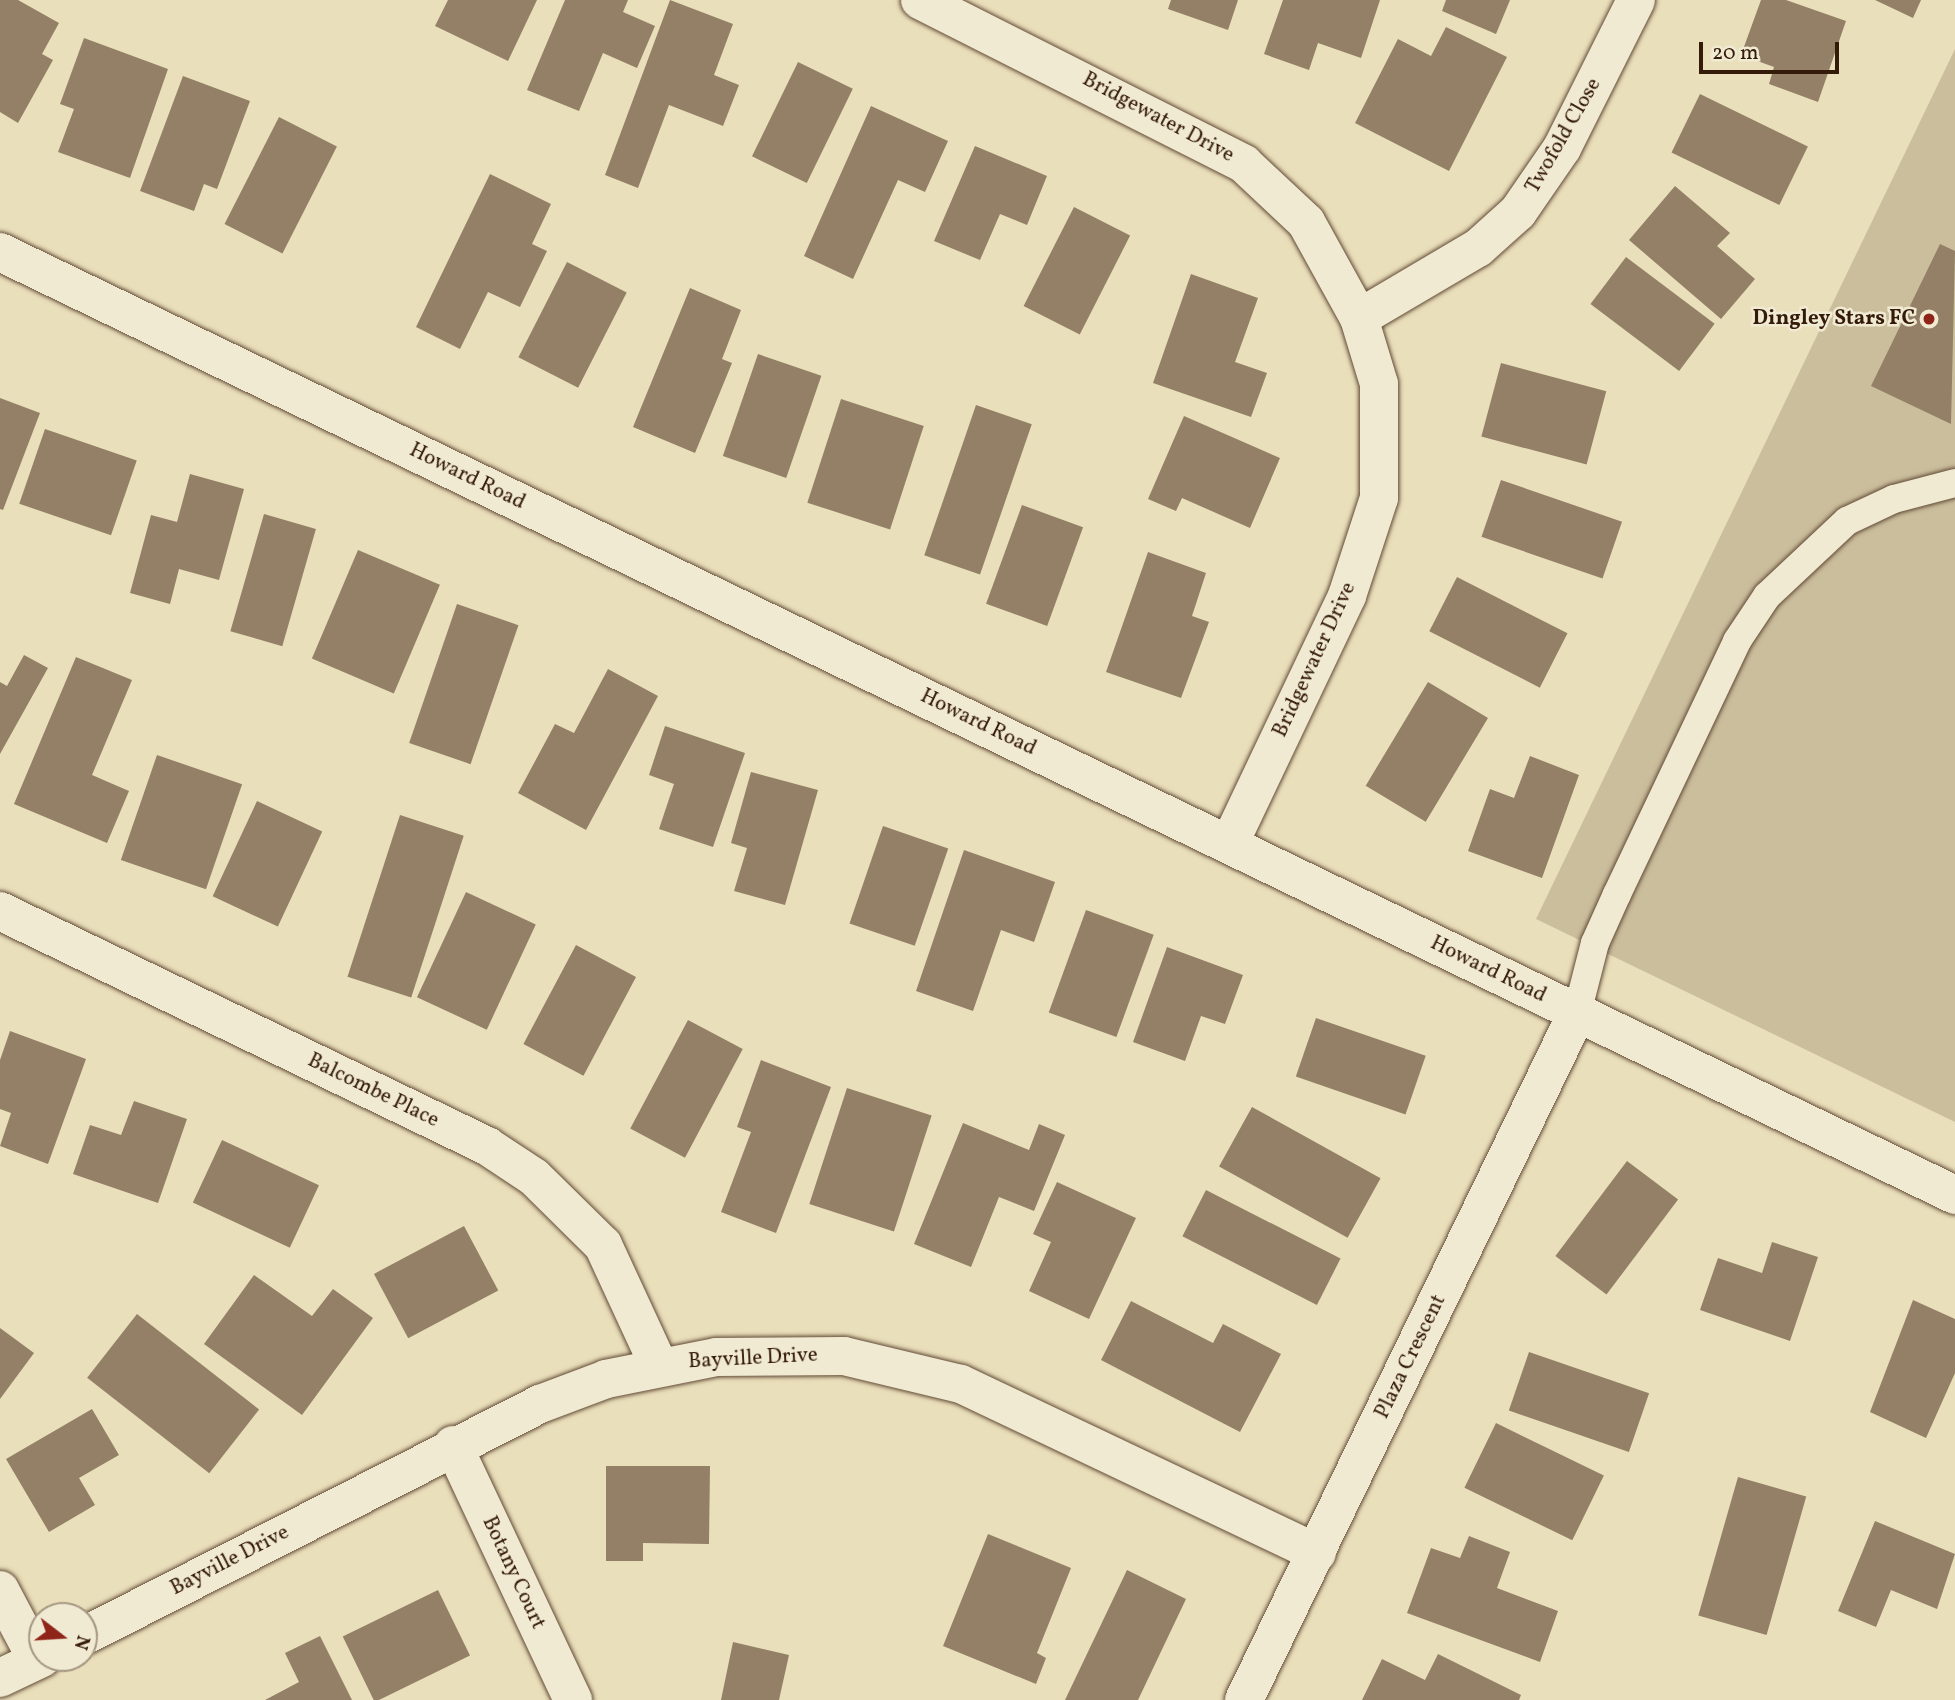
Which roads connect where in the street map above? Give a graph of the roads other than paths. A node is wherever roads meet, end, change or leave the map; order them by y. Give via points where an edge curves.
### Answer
1 (920, 0) edge
2 (1636, 0) edge
3 (0, 252) edge
4 (1360, 318) junction
5 (1955, 483) edge
6 (1229, 844) junction
7 (0, 911) edge
8 (1577, 1013) junction
9 (1955, 1195) edge
10 (659, 1366) junction
11 (453, 1445) junction
12 (1317, 1553) junction
13 (0, 1590) edge
14 (98, 1629) edge
15 (28, 1638) edge
16 (28, 1665) edge
17 (0, 1678) edge
18 (573, 1700) edge
19 (1244, 1700) edge

1 - 4 street, Bridgewater Drive via 1244,164 1306,222
2 - 4 street, Twofold Close via 1562,148 1518,212 1478,248
3 - 6 street, Howard Road
4 - 6 street, Bridgewater Drive via 1379,384 1379,498 1347,596
5 - 8 lane via 1894,499 1847,521 1767,596 1737,641 1595,943
6 - 8 street, Howard Road
7 - 10 street, Balcombe Place via 487,1146 534,1177 603,1245
8 - 9 street, Howard Road
8 - 12 street, Plaza Crescent
10 - 11 street, Bayville Drive via 606,1379
10 - 12 street, Bayville Drive via 772,1355 844,1356 903,1366 1029,1414
11 - 14 street, Bayville Drive
11 - 18 street, Botany Court
12 - 19 street, Plaza Crescent
13 - 15 street
16 - 17 street

